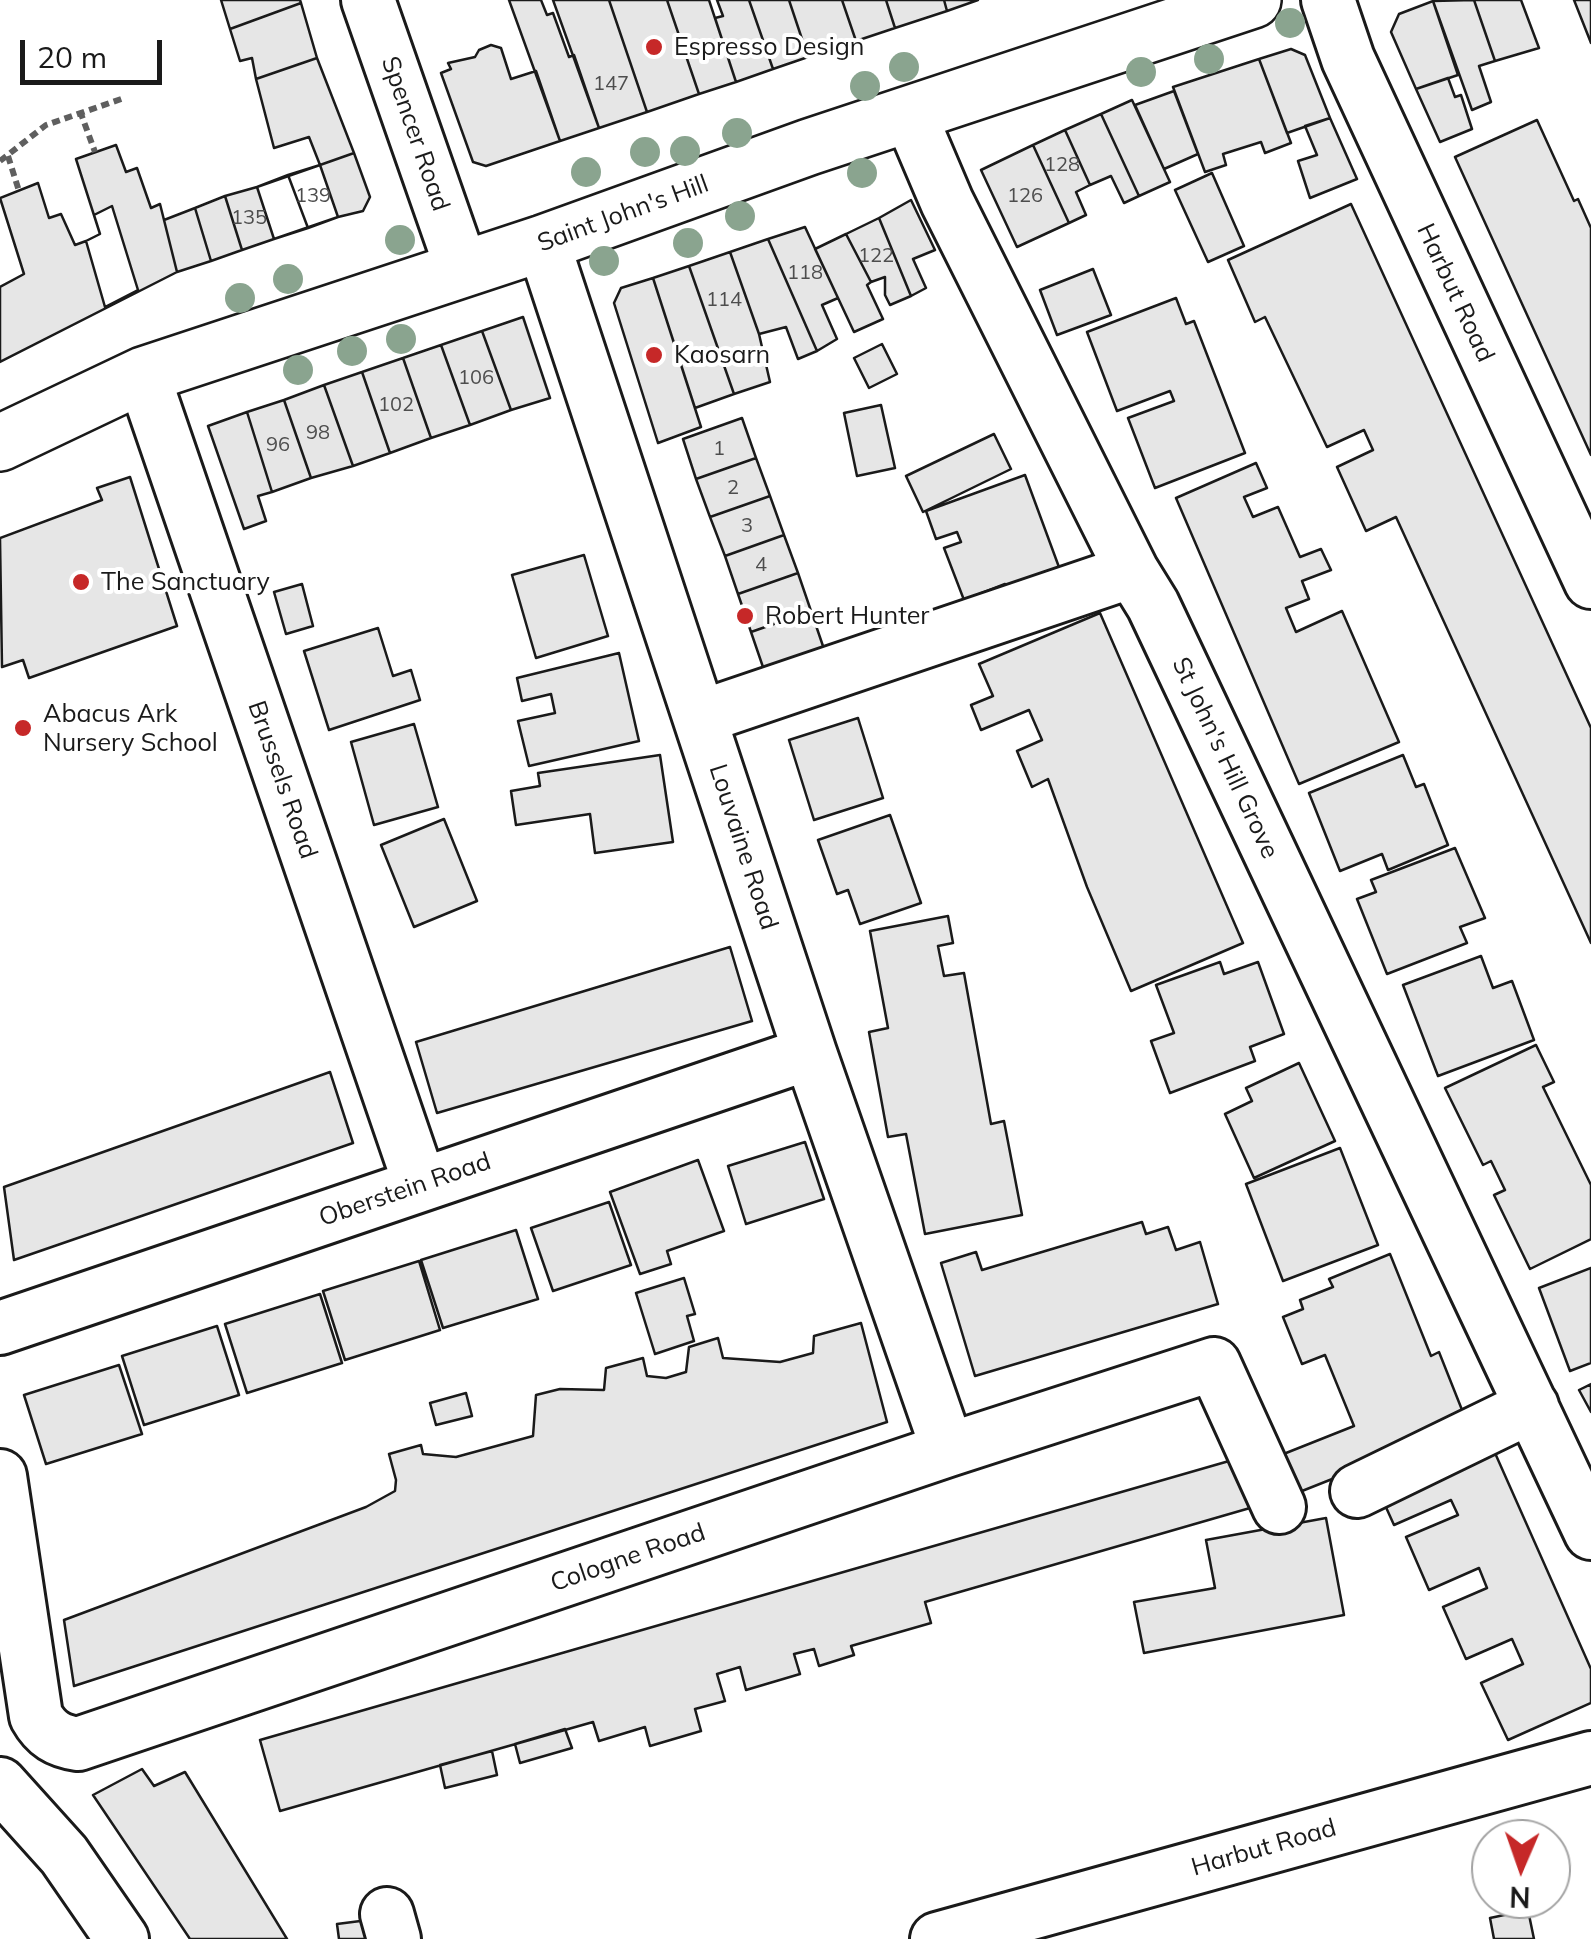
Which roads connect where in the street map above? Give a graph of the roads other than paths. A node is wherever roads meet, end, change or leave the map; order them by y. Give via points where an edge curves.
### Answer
1 (368, 0) edge
2 (1253, 0) edge
3 (1328, 0) edge
4 (910, 115) junction
5 (543, 243) junction
6 (462, 269) junction
7 (144, 375) junction
8 (0, 444) edge
9 (1132, 572) junction
10 (1591, 582) edge
11 (701, 717) junction
12 (810, 1054) junction
13 (420, 1184) junction
14 (0, 1328) edge
15 (1532, 1406) junction
16 (948, 1450) junction
17 (0, 1476) edge
18 (1357, 1491) dead end
19 (1278, 1507) dead end
20 (1591, 1533) edge
21 (1591, 1758) edge
22 (0, 1784) edge
23 (122, 1939) edge
24 (938, 1939) edge

1 - 6 street, Spencer Road
2 - 4 main road, Saint John's Hill
3 - 10 street, Harbut Road via 1356,76
4 - 5 main road, Saint John's Hill
4 - 9 street, St John's Hill Grove via 946,202
5 - 6 main road, Saint John's Hill
5 - 11 street, Louvaine Road
6 - 7 main road, Saint John's Hill
7 - 8 main road, Saint John's Hill
7 - 13 street, Brussels Road
9 - 11 street
9 - 15 street, St John's Hill Grove
11 - 12 street, Louvaine Road
12 - 13 street, Oberstein Road
12 - 16 street, Louvaine Road
13 - 14 street, Oberstein Road
15 - 18 street
15 - 20 street, St John's Hill Grove
16 - 17 street, Cologne Road via 78,1744 44,1730 32,1700
16 - 19 street, Cologne Road via 1214,1364
21 - 24 street, Harbut Road
22 - 23 street via 64,1856

